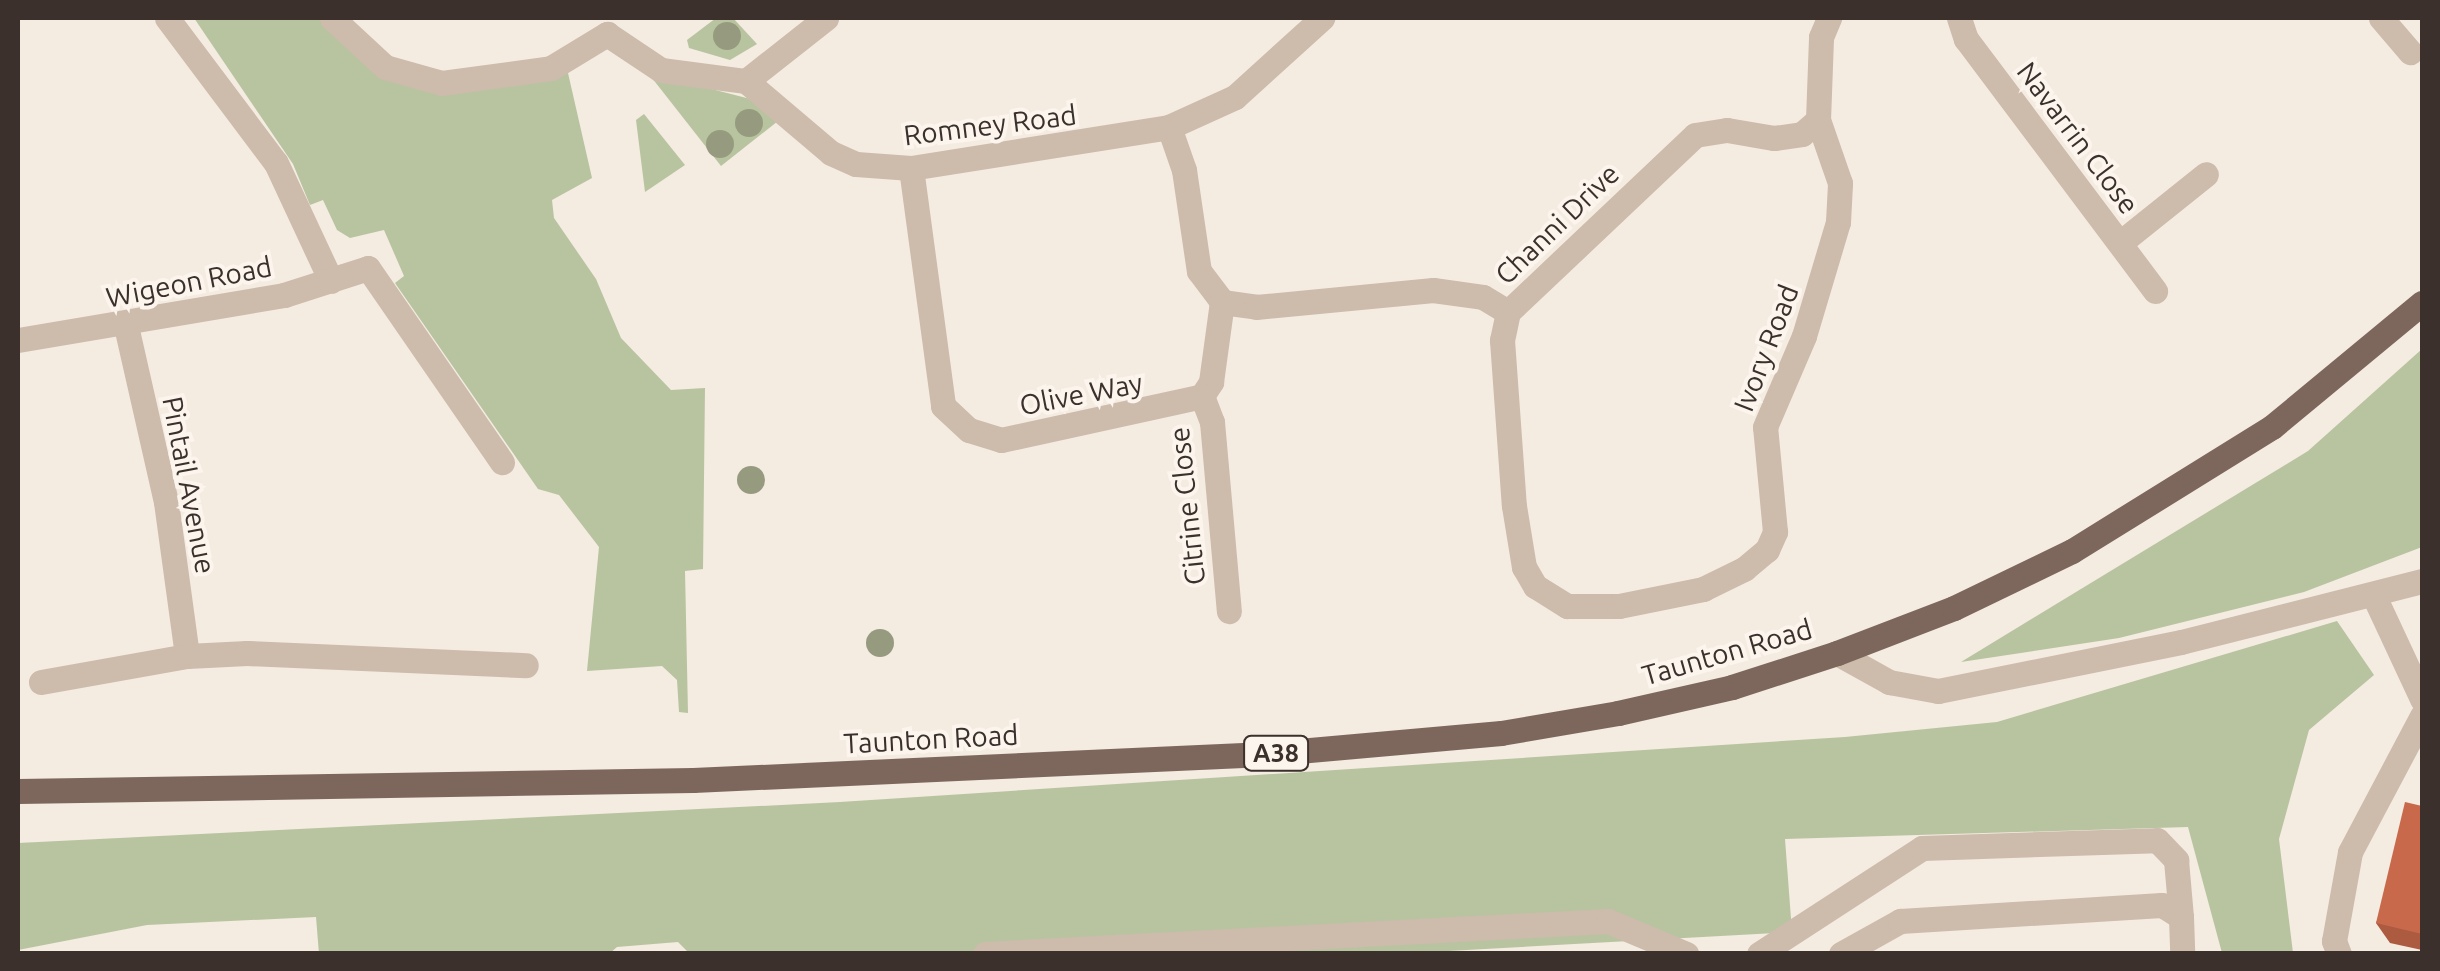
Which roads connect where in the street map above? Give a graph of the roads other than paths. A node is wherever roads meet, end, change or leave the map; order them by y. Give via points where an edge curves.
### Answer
1 (167, 18) edge
2 (334, 18) edge
3 (826, 18) edge
4 (1322, 18) edge
5 (1828, 18) edge
6 (1960, 18) edge
7 (2381, 18) edge
8 (606, 26) edge
9 (2410, 52) dead end
10 (746, 81) junction
11 (1818, 120) junction
12 (1169, 126) junction
13 (911, 168) junction
14 (2206, 174) dead end
15 (2120, 243) junction
16 (331, 281) junction
17 (2155, 291) dead end
18 (1222, 302) junction
19 (2422, 303) edge
20 (1508, 312) junction
21 (126, 326) junction
22 (18, 340) edge
23 (1202, 396) junction
24 (502, 462) dead end
25 (2422, 581) edge
26 (2374, 596) junction
27 (1229, 611) dead end
28 (1836, 653) junction
29 (187, 656) junction
30 (526, 665) dead end
31 (40, 682) dead end
32 (2422, 698) edge
33 (2422, 716) edge
34 (18, 791) edge
35 (2181, 918) junction
36 (985, 954) edge
37 (1686, 954) edge
38 (1759, 954) edge
39 (1841, 954) edge
40 (2182, 954) edge
41 (2339, 954) edge

1 - 16 street via 276,163
2 - 8 street via 386,68 442,83 551,68
3 - 10 street
4 - 12 street, Romney Road via 1236,97
5 - 11 street via 1821,36
6 - 15 street, Navarrin Close via 1966,39
7 - 9 street
8 - 10 street via 661,70
10 - 13 street, Romney Road via 831,153 856,164
11 - 20 street, Channi Drive via 1802,134 1774,138 1727,130 1695,135
11 - 20 street, Ivory Road via 1840,183 1838,222 1816,304 1764,427 1775,532 1744,569 1703,589 1619,606 1567,606 1535,586 1524,566 1514,506 1502,340
12 - 13 street, Romney Road
12 - 18 street via 1184,170 1199,271
13 - 23 street, Olive Way via 942,406 969,430 1001,440
14 - 15 street, Navarrin Close
15 - 17 street, Navarrin Close
16 - 21 street, Wigeon Road
16 - 24 street, Wigeon Road via 368,268
18 - 20 street, Channi Drive via 1256,307 1433,290 1483,296
18 - 23 street
19 - 28 main road, Taunton Road / A38 via 2272,427 2170,495 1971,600
21 - 22 street, Wigeon Road
21 - 29 street, Pintail Avenue via 166,502
23 - 27 street, Citrine Close via 1212,422
25 - 26 street, Taunton Road
26 - 28 street, Taunton Road via 1938,691 1889,682
26 - 32 street
28 - 34 main road, Taunton Road / A38 via 1618,713 1500,733 1265,754 693,780
29 - 30 street
29 - 31 street
33 - 41 street via 2350,852 2334,941
35 - 38 street via 2176,860 2157,840 1922,848
35 - 39 street via 2162,905 1923,918 1900,921
35 - 40 street
36 - 37 street via 1608,921

